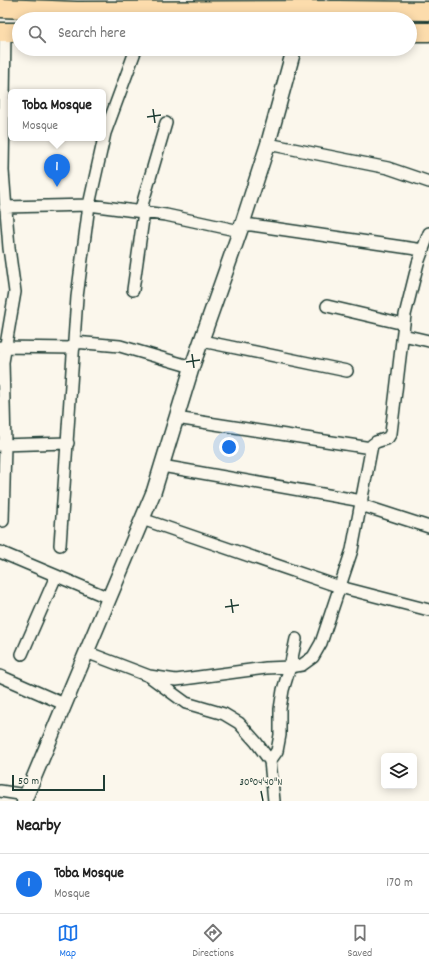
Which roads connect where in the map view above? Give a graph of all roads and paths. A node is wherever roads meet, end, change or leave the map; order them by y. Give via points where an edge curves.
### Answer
1 (78, 5) edge
2 (183, 5) edge
3 (340, 5) edge
4 (0, 8) edge
5 (429, 11) edge
6 (8, 32) edge
7 (417, 32) edge
8 (429, 32) edge
9 (133, 56) edge
10 (292, 56) edge
11 (166, 123) dead end
12 (106, 130) edge
13 (103, 141) edge
14 (268, 144) junction
15 (429, 182) edge
16 (3, 201) edge
17 (88, 204) junction
18 (142, 212) junction
19 (241, 228) junction
20 (429, 233) edge
21 (423, 250) junction
22 (133, 290) dead end
23 (327, 306) dead end
24 (404, 330) junction
25 (202, 341) junction
26 (429, 341) edge
27 (74, 345) junction
28 (3, 347) edge
29 (192, 367) junction
30 (347, 371) dead end
31 (176, 418) junction
32 (68, 443) junction
33 (2, 445) edge
34 (372, 448) junction
35 (162, 466) junction
36 (361, 503) junction
37 (142, 519) junction
38 (3, 520) dead end
39 (429, 527) edge
40 (60, 545) dead end
41 (1, 554) edge
42 (56, 576) junction
43 (340, 587) junction
44 (109, 598) junction
45 (429, 610) edge
46 (296, 639) dead end
47 (86, 652) junction
48 (22, 654) dead end
49 (290, 667) junction
50 (0, 676) edge
51 (149, 676) junction
52 (64, 704) junction
53 (270, 761) junction
54 (0, 790) edge
55 (25, 798) edge
56 (274, 801) edge

1 - 2 main road
1 - 4 main road
2 - 3 main road
3 - 5 main road
6 - 16 street
7 - 8 main road
9 - 12 street
10 - 14 street
11 - 18 street
13 - 17 street
14 - 15 street via 401,171
14 - 19 street
16 - 17 street
16 - 28 street via 15,292
17 - 18 street
17 - 27 street
18 - 19 street
18 - 22 street
19 - 21 street via 252,225
19 - 25 street
20 - 21 street
21 - 24 street
23 - 24 street
24 - 26 street
24 - 34 street via 391,433 388,438 372,445
25 - 29 street
25 - 30 street
27 - 28 street
27 - 29 street via 120,346
27 - 32 street
28 - 33 street
29 - 31 street
31 - 34 street
31 - 35 street
32 - 33 street
32 - 40 street
33 - 38 street
34 - 36 street
35 - 36 street
35 - 37 street
36 - 39 street
36 - 43 street via 352,550
37 - 43 street
37 - 44 street
41 - 42 street
42 - 44 street
42 - 48 street
43 - 45 street
43 - 49 street via 321,643 313,657 302,664
44 - 47 street
46 - 49 street
47 - 51 street
47 - 52 street
49 - 51 street via 176,680
49 - 53 street via 280,709 277,751
50 - 52 street
51 - 53 street via 186,703 224,714 239,723
52 - 55 street
53 - 56 street
54 - 55 street

